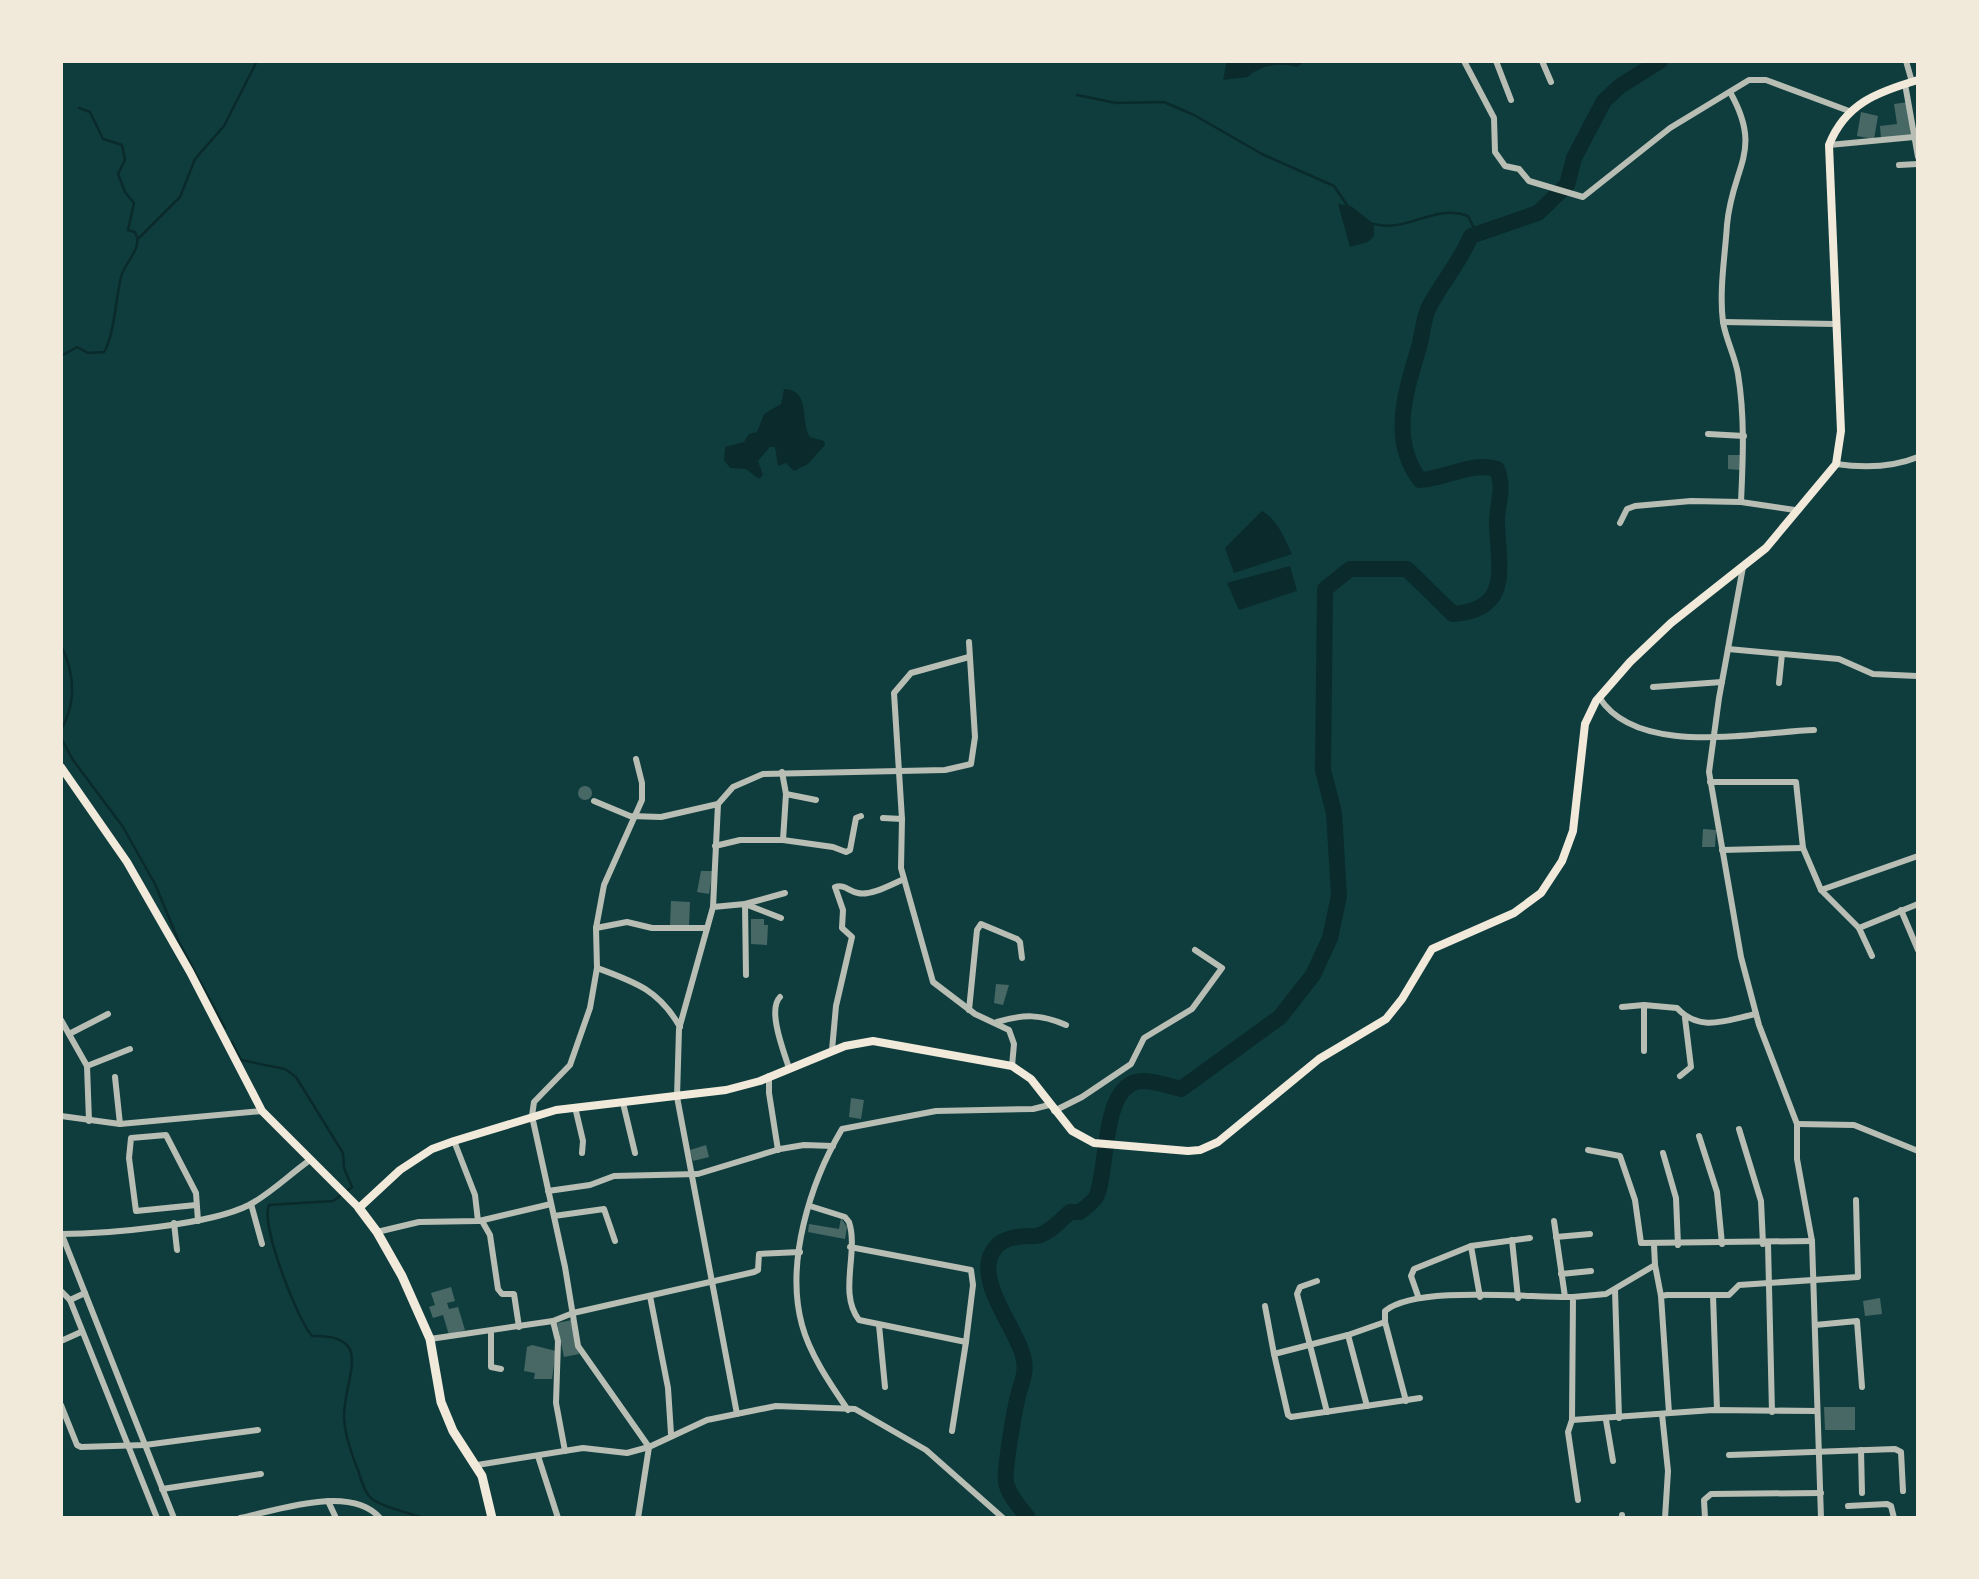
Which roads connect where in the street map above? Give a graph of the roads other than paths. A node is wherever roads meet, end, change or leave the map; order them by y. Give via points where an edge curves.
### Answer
1 (1464, 61) edge
2 (1496, 61) edge
3 (1542, 61) edge
4 (1906, 61) edge
5 (1551, 82) dead end
6 (1912, 82) edge
7 (1730, 92) junction
8 (1511, 100) dead end
9 (1849, 111) junction
10 (1914, 137) junction
11 (1829, 145) junction
12 (1918, 157) edge
13 (1918, 164) edge
14 (1899, 165) dead end
15 (1723, 322) junction
16 (1835, 324) junction
17 (1708, 434) dead end
18 (1744, 436) junction
19 (1918, 457) edge
20 (1836, 464) junction
21 (1741, 502) junction
22 (1795, 510) junction
23 (1620, 523) dead end
24 (1744, 566) junction
25 (969, 642) dead end
26 (1728, 649) junction
27 (1782, 654) junction
28 (969, 657) junction
29 (1917, 676) edge
30 (1722, 682) junction
31 (1779, 683) dead end
32 (1653, 687) dead end
33 (1599, 697) junction
34 (1814, 730) dead end
35 (1714, 737) junction
36 (636, 759) dead end
37 (61, 767) edge
38 (900, 769) junction
39 (782, 772) junction
40 (1710, 782) junction
41 (786, 794) junction
42 (816, 800) dead end
43 (594, 801) dead end
44 (718, 804) junction
45 (637, 816) junction
46 (861, 816) dead end
47 (883, 818) dead end
48 (902, 818) junction
49 (783, 840) junction
50 (715, 846) junction
51 (1803, 848) junction
52 (1722, 850) junction
53 (1918, 856) edge
54 (904, 879) junction
55 (1821, 890) junction
56 (785, 893) dead end
57 (745, 904) junction
58 (1918, 904) edge
59 (713, 907) junction
60 (1901, 910) junction
61 (781, 918) dead end
62 (596, 928) junction
63 (708, 928) junction
64 (1859, 928) junction
65 (1195, 950) dead end
66 (1918, 950) edge
67 (1872, 956) dead end
68 (1022, 958) dead end
69 (597, 968) junction
70 (746, 975) dead end
71 (780, 997) dead end
72 (1644, 1005) junction
73 (1622, 1007) dead end
74 (969, 1010) junction
75 (108, 1014) dead end
76 (1756, 1014) junction
77 (1685, 1018) junction
78 (61, 1020) edge
79 (997, 1022) junction
80 (1066, 1025) dead end
81 (680, 1027) junction
82 (69, 1034) junction
83 (130, 1049) dead end
84 (832, 1051) junction
85 (1644, 1051) dead end
86 (87, 1066) junction
87 (1012, 1066) junction
88 (789, 1068) junction
89 (769, 1076) junction
90 (1680, 1076) dead end
91 (116, 1077) dead end
92 (677, 1097) junction
93 (623, 1103) junction
94 (575, 1107) junction
95 (1051, 1108) junction
96 (262, 1111) junction
97 (61, 1116) edge
98 (532, 1116) junction
99 (89, 1121) junction
100 (1797, 1124) junction
101 (120, 1125) junction
102 (1740, 1129) dead end
103 (1699, 1136) dead end
104 (453, 1141) junction
105 (833, 1146) junction
106 (778, 1150) junction
107 (1588, 1150) dead end
108 (1918, 1151) edge
109 (582, 1153) dead end
110 (635, 1153) dead end
111 (1663, 1153) dead end
112 (310, 1160) junction
113 (692, 1174) junction
114 (548, 1191) junction
115 (1856, 1200) dead end
116 (251, 1204) junction
117 (551, 1204) junction
118 (196, 1205) junction
119 (810, 1206) junction
120 (359, 1208) junction
121 (554, 1216) junction
122 (198, 1221) junction
123 (480, 1221) junction
124 (1554, 1221) dead end
125 (174, 1223) junction
126 (377, 1232) junction
127 (1590, 1234) dead end
128 (62, 1235) edge
129 (803, 1235) junction
130 (1556, 1237) junction
131 (1530, 1238) dead end
132 (795, 1239) dead end
133 (1513, 1240) junction
134 (615, 1241) dead end
135 (1812, 1241) junction
136 (262, 1244) dead end
137 (1722, 1244) junction
138 (1766, 1244) junction
139 (1654, 1245) junction
140 (1678, 1245) junction
141 (1471, 1246) junction
142 (850, 1247) junction
143 (177, 1250) dead end
144 (800, 1252) junction
145 (1655, 1265) junction
146 (1591, 1271) dead end
147 (1561, 1274) junction
148 (1317, 1281) dead end
149 (713, 1282) junction
150 (1769, 1283) junction
151 (1813, 1283) junction
152 (1615, 1290) junction
153 (61, 1291) edge
154 (85, 1293) junction
155 (1713, 1295) junction
156 (650, 1296) junction
157 (1418, 1296) junction
158 (1661, 1296) junction
159 (1480, 1297) junction
160 (1569, 1297) junction
161 (1518, 1298) junction
162 (70, 1300) junction
163 (1265, 1306) dead end
164 (573, 1313) junction
165 (553, 1321) junction
166 (1385, 1322) junction
167 (879, 1325) junction
168 (1815, 1325) junction
169 (519, 1326) junction
170 (81, 1332) junction
171 (491, 1332) junction
172 (1348, 1335) junction
173 (430, 1339) junction
174 (61, 1340) edge
175 (966, 1342) junction
176 (1310, 1345) junction
177 (1275, 1354) junction
178 (501, 1369) dead end
179 (886, 1387) dead end
180 (1862, 1387) dead end
181 (1420, 1398) dead end
182 (1406, 1401) junction
183 (61, 1405) edge
184 (1367, 1406) junction
185 (848, 1410) junction
186 (1717, 1410) junction
187 (1817, 1411) junction
188 (1327, 1412) junction
189 (1772, 1412) junction
190 (1665, 1413) junction
191 (737, 1414) junction
192 (1619, 1418) junction
193 (1572, 1420) junction
194 (1606, 1420) junction
195 (258, 1430) dead end
196 (952, 1431) dead end
197 (671, 1434) junction
198 (125, 1444) junction
199 (145, 1445) junction
200 (649, 1447) junction
201 (1861, 1450) junction
202 (565, 1451) junction
203 (1819, 1452) junction
204 (1729, 1455) dead end
205 (538, 1456) junction
206 (1613, 1461) dead end
207 (477, 1465) junction
208 (261, 1474) dead end
209 (162, 1489) junction
210 (1903, 1490) dead end
211 (1821, 1493) junction
212 (1863, 1493) dead end
213 (1578, 1500) dead end
214 (328, 1501) junction
215 (1848, 1506) dead end
216 (286, 1510) junction
217 (157, 1518) edge
218 (174, 1518) edge
219 (241, 1518) edge
220 (289, 1518) edge
221 (336, 1518) edge
222 (380, 1518) edge
223 (492, 1518) edge
224 (558, 1518) edge
225 (638, 1518) edge
226 (1003, 1518) edge
227 (1665, 1518) edge
228 (1705, 1518) edge
229 (1821, 1518) edge
230 (1894, 1518) edge

1 - 7 street via 1494,118 1495,152 1505,166 1519,169 1530,181 1583,197 1670,128
2 - 8 street
3 - 5 street
4 - 6 street
6 - 9 main road
6 - 10 street
7 - 9 street via 1759,78
7 - 15 street via 1747,134 1728,212
9 - 11 main road
10 - 11 street
10 - 12 street
11 - 16 main road
13 - 14 street
15 - 16 street
15 - 18 street via 1738,373
16 - 20 main road via 1841,431
17 - 18 street
18 - 21 street
19 - 20 street via 1902,464 1862,468
20 - 22 main road
21 - 22 street
21 - 23 street via 1652,503 1627,509
22 - 24 main road via 1766,548
24 - 26 street
24 - 33 main road via 1671,622
25 - 28 street
26 - 27 street
26 - 30 street
27 - 29 street via 1846,661 1873,674
27 - 31 street
28 - 38 street via 911,673 894,693
28 - 38 street via 975,737 971,764 945,770
30 - 32 street
30 - 35 street
33 - 35 street via 1612,714 1628,723 1667,734
33 - 95 main road via 1585,724 1573,831 1562,861 1541,893 1514,913 1432,949 1386,1019 1319,1059 1218,1142 1200,1150 1094,1143 1072,1131
34 - 35 street
35 - 40 street
36 - 45 street via 642,783
37 - 96 main road via 127,862
38 - 39 street
38 - 48 street
39 - 41 street
39 - 44 street via 748,779
40 - 51 street via 1796,782
40 - 52 street
41 - 42 street
41 - 49 street
43 - 45 street
44 - 45 street via 661,817
44 - 50 street
45 - 62 street via 611,867
46 - 49 street via 856,818 846,852
47 - 48 street
48 - 54 street
49 - 50 street
50 - 59 street
51 - 52 street
51 - 55 street
52 - 76 street
53 - 55 street
54 - 74 street via 933,982
54 - 84 street via 867,892 835,887 843,910 842,928 852,937 836,1006
55 - 64 street
56 - 57 street
57 - 59 street
57 - 61 street
57 - 70 street
58 - 60 street
59 - 63 street
60 - 64 street
60 - 66 street
62 - 63 street via 627,922 652,928
62 - 69 street
63 - 81 street
64 - 67 street
65 - 95 street via 1222,968 1192,1009 1144,1038 1131,1064 1082,1097
68 - 74 street via 1017,939 981,923
69 - 81 street via 637,981 670,1010
69 - 98 street via 590,1007 570,1065 534,1102
71 - 88 street via 775,1007
72 - 73 street
72 - 77 street via 1677,1008
72 - 85 street
74 - 79 street
75 - 82 street
76 - 77 street via 1710,1023
76 - 100 street
77 - 90 street via 1690,1067
78 - 82 street
79 - 80 street via 1040,1015
79 - 87 street via 1012,1035
81 - 92 street
82 - 86 street
83 - 86 street
84 - 87 main road via 884,1041
84 - 88 main road
86 - 99 street
87 - 95 main road via 1031,1079
88 - 89 main road
89 - 92 main road via 717,1092
89 - 106 street
91 - 101 street
92 - 93 main road
92 - 113 street
93 - 94 main road
93 - 110 street
94 - 98 main road
94 - 109 street
95 - 105 street via 974,1108 899,1116 844,1128
96 - 101 street
96 - 112 main road
97 - 99 street
98 - 104 main road
98 - 114 street
99 - 101 street
100 - 108 street via 1854,1125
100 - 135 street via 1797,1158
102 - 138 street via 1761,1201
103 - 137 street via 1717,1192
104 - 120 main road via 400,1170
104 - 123 street via 475,1195
105 - 106 street
105 - 119 street
106 - 113 street
107 - 139 street via 1620,1157 1635,1200 1640,1242
111 - 140 street via 1676,1198
112 - 116 street
112 - 120 main road
113 - 114 street via 614,1177
113 - 149 street
114 - 117 street
115 - 151 street via 1858,1278
116 - 122 street
116 - 136 street
117 - 121 street
117 - 123 street
118 - 118 street via 196,1193 166,1135 131,1138 135,1210
118 - 122 street
119 - 129 street
119 - 142 street via 845,1217 851,1228
120 - 126 main road
121 - 134 street via 604,1209
121 - 164 street
122 - 125 street
123 - 126 street via 419,1222
123 - 169 street via 490,1235 498,1289 502,1294 514,1294
124 - 130 street
125 - 128 street
125 - 143 street
126 - 173 main road
127 - 130 street
128 - 154 street
129 - 132 street
129 - 144 street
130 - 147 street
131 - 133 street
133 - 141 street
133 - 161 street
135 - 138 street
135 - 151 street
137 - 138 street
137 - 140 street
138 - 150 street
139 - 140 street
139 - 145 street
141 - 157 street via 1411,1272
141 - 159 street
142 - 167 street via 853,1311 859,1320
142 - 175 street via 971,1270
144 - 149 street via 759,1254 757,1271
144 - 185 street via 797,1301 802,1326
145 - 152 street
145 - 158 street
146 - 147 street
147 - 160 street
148 - 176 street via 1297,1291
149 - 156 street
149 - 191 street
150 - 151 street
150 - 155 street via 1739,1285 1729,1295
150 - 189 street
151 - 168 street
152 - 160 street via 1594,1297
152 - 192 street
153 - 162 street
154 - 162 street
154 - 199 street
155 - 158 street
155 - 186 street
156 - 164 street
156 - 197 street via 668,1388
157 - 159 street
157 - 166 street via 1387,1310
158 - 190 street
159 - 161 street
160 - 161 street
160 - 193 street
162 - 170 street
163 - 177 street
164 - 165 street
164 - 200 street via 578,1346
165 - 169 street
165 - 202 street via 558,1341 556,1403
166 - 172 street
166 - 182 street
167 - 175 street
167 - 179 street
168 - 180 street via 1857,1321
168 - 187 street
169 - 171 street
170 - 174 street
170 - 198 street
171 - 173 street
171 - 178 street via 491,1368
172 - 176 street
172 - 184 street
173 - 207 main road via 441,1402 453,1431
175 - 196 street
176 - 177 street
176 - 188 street
177 - 188 street via 1291,1417
181 - 182 street
182 - 184 street
183 - 198 street via 80,1447
184 - 188 street
185 - 191 street via 776,1406
185 - 226 street via 855,1409 926,1450
186 - 189 street
186 - 190 street
187 - 189 street
187 - 203 street
190 - 192 street
190 - 227 street
191 - 197 street
192 - 194 street
193 - 194 street
193 - 213 street via 1568,1432
194 - 206 street
195 - 199 street
197 - 200 street
198 - 199 street
198 - 217 street
199 - 209 street
200 - 202 street via 627,1452 605,1448
200 - 225 street
201 - 203 street
201 - 210 street via 1898,1449 1903,1461
201 - 212 street
202 - 205 street
203 - 204 street
203 - 211 street
205 - 207 street
205 - 224 street
207 - 223 main road
208 - 209 street
209 - 218 street
211 - 228 street via 1712,1494 1704,1500
211 - 229 street
214 - 216 street
214 - 221 street
214 - 222 street via 347,1500
215 - 230 street via 1887,1504
216 - 219 street
216 - 220 street

